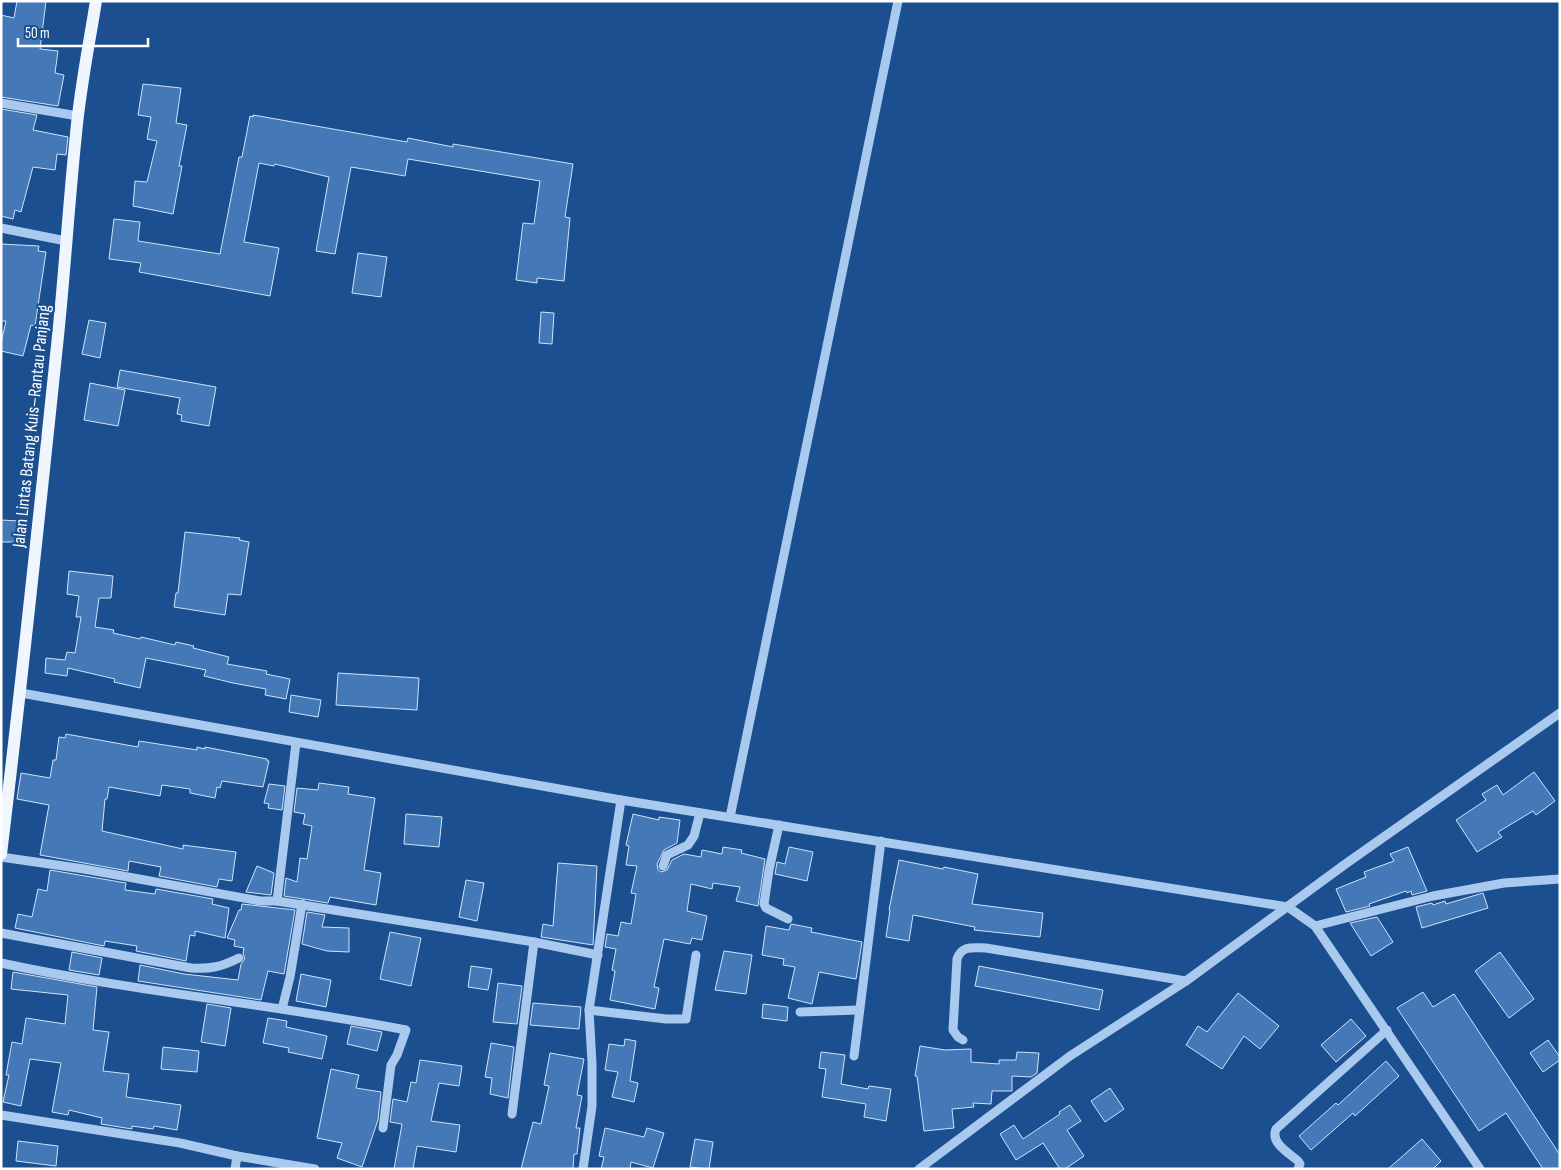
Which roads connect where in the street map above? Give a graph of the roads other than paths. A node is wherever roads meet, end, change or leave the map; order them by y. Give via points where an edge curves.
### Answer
1 (96, 1) edge
2 (898, 1) edge
3 (1, 103) edge
4 (78, 116) junction
5 (1, 228) edge
6 (66, 241) junction
7 (21, 693) junction
8 (1560, 713) edge
9 (296, 743) junction
10 (621, 800) junction
11 (700, 813) junction
12 (730, 817) junction
13 (779, 825) junction
14 (881, 841) junction
15 (1, 856) edge
16 (663, 866) dead end
17 (1560, 879) edge
18 (277, 901) junction
19 (302, 904) junction
20 (1288, 907) junction
21 (788, 919) dead end
22 (1315, 926) junction
23 (1, 933) edge
24 (534, 942) junction
25 (696, 954) dead end
26 (598, 956) junction
27 (239, 958) dead end
28 (1, 963) edge
29 (1186, 981) junction
30 (282, 1009) junction
31 (589, 1010) junction
32 (858, 1010) junction
33 (800, 1012) dead end
34 (1387, 1030) junction
35 (963, 1040) dead end
36 (854, 1056) dead end
37 (512, 1114) dead end
38 (1, 1115) edge
39 (383, 1128) dead end
40 (236, 1156) junction
41 (934, 1165) edge
42 (312, 1168) edge
43 (235, 1169) edge
44 (583, 1169) edge
45 (920, 1169) edge
46 (1298, 1169) edge
47 (1480, 1169) edge

1 - 4 main road, Jalan Lintas Batang Kuis–Rantau Panjang
2 - 12 street
3 - 4 street
4 - 6 main road, Jalan Lintas Batang Kuis–Rantau Panjang
5 - 6 street
6 - 7 main road, Jalan Lintas Batang Kuis–Rantau Panjang
7 - 9 street
7 - 15 main road, Jalan Lintas Batang Kuis–Rantau Panjang
8 - 20 street
9 - 10 street
9 - 18 street
10 - 11 street
10 - 26 street
11 - 12 street
11 - 16 street via 688,845 667,855
12 - 13 street
13 - 14 street
13 - 21 street via 764,904
14 - 20 street
14 - 32 street
15 - 18 street via 260,901
17 - 22 street via 1504,883 1433,896
18 - 19 street
19 - 24 street
19 - 30 street
20 - 22 street
20 - 29 street
22 - 34 street
23 - 27 street via 191,968 210,969
24 - 26 street
24 - 37 street
25 - 31 street via 686,1019
26 - 31 street
28 - 30 street via 56,975
29 - 35 street via 986,948 966,948 957,959 952,1030
29 - 41 street via 1070,1056
30 - 39 street via 406,1030 391,1065
31 - 44 street via 592,1106
32 - 33 street
32 - 36 street
34 - 46 street via 1276,1129 1276,1140 1298,1161
34 - 47 street
38 - 40 street via 180,1143
40 - 42 street
40 - 43 street
41 - 45 street

